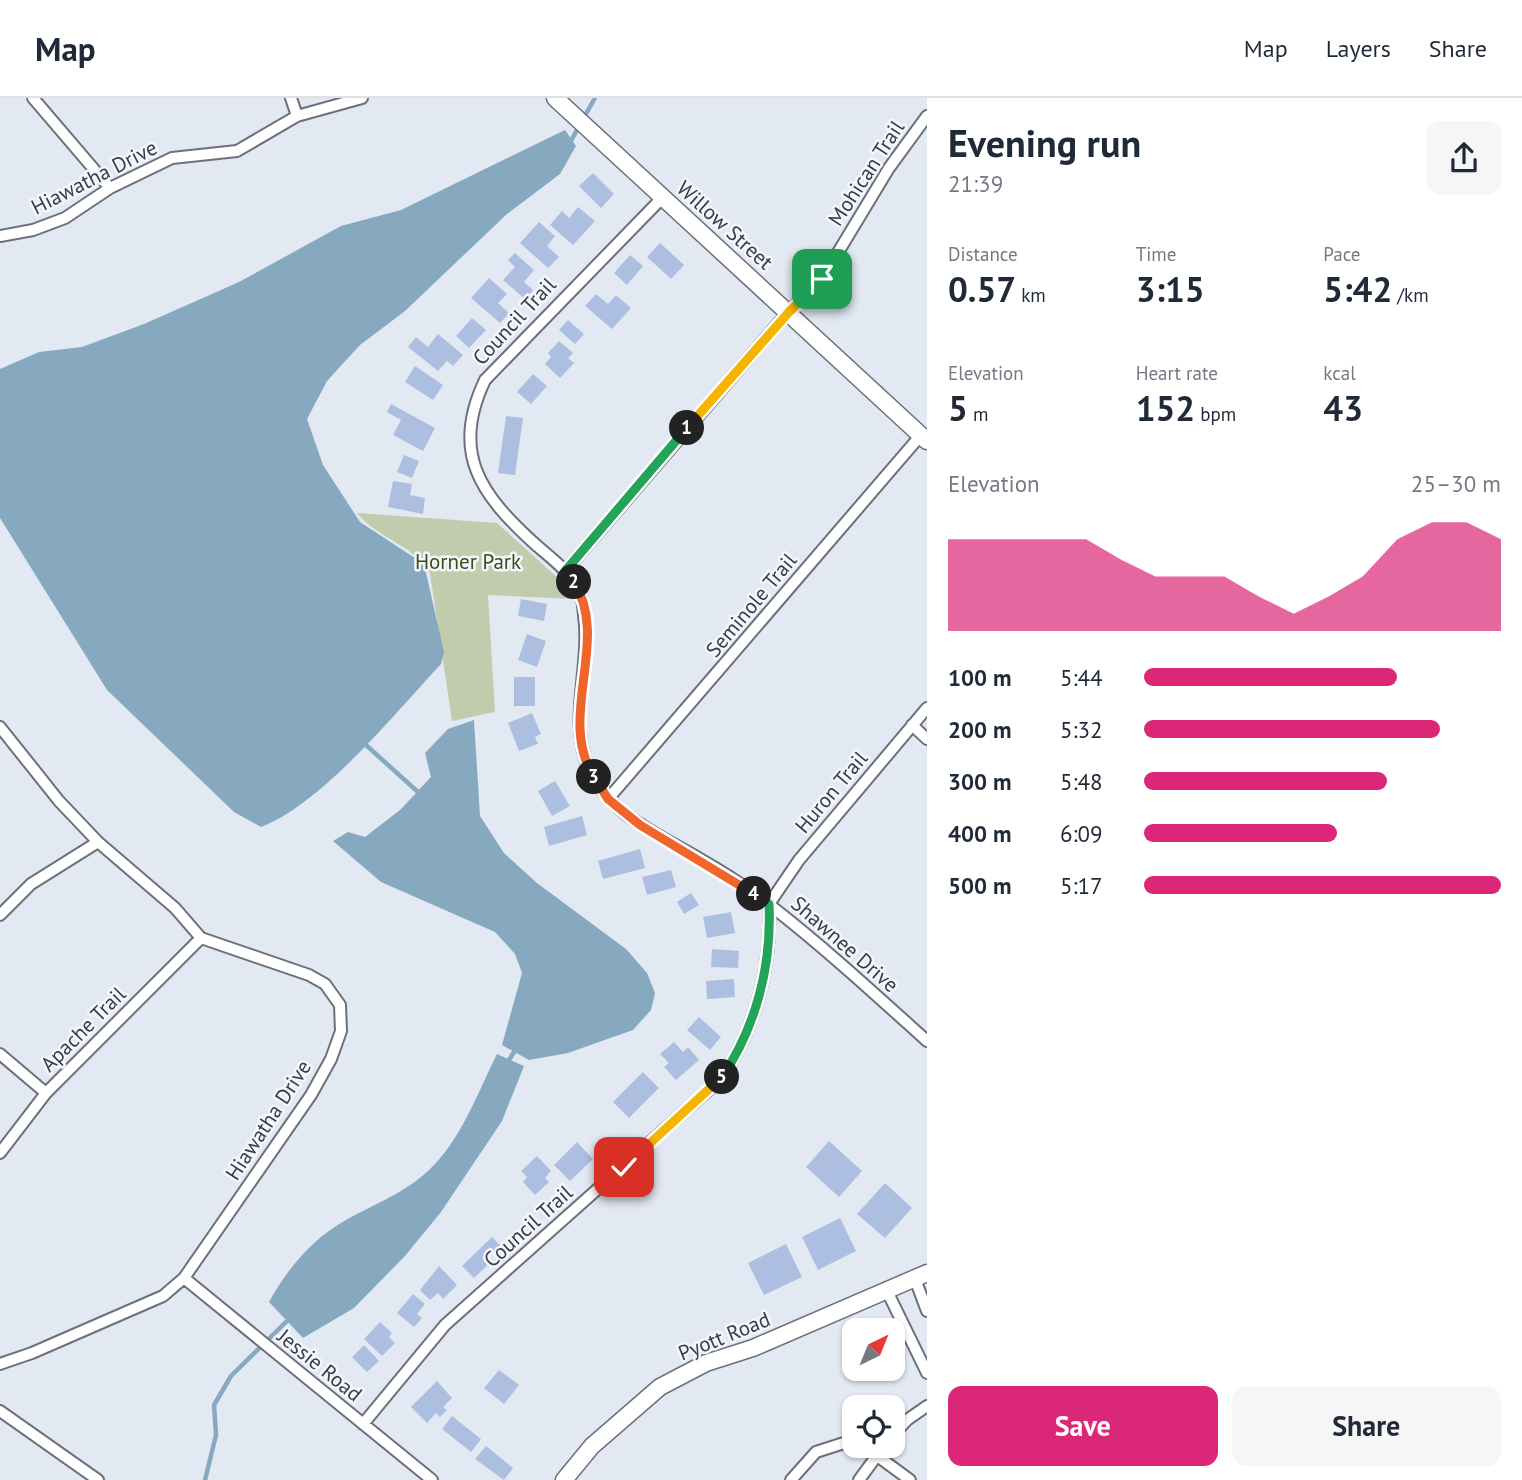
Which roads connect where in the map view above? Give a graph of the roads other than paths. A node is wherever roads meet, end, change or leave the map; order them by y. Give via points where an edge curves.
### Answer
1 (33, 98) edge
2 (291, 98) edge
3 (362, 98) edge
4 (555, 98) edge
5 (297, 116) junction
6 (927, 116) edge
7 (110, 188) junction
8 (663, 197) junction
9 (0, 236) edge
10 (789, 312) junction
11 (924, 438) edge
12 (566, 570) junction
13 (927, 708) edge
14 (912, 725) junction
15 (0, 727) edge
16 (927, 739) edge
17 (608, 799) junction
18 (98, 842) junction
19 (769, 904) junction
20 (0, 915) edge
21 (201, 938) junction
22 (927, 1041) edge
23 (0, 1054) edge
24 (46, 1093) junction
25 (0, 1153) edge
26 (921, 1276) edge
27 (184, 1279) junction
28 (887, 1291) junction
29 (927, 1311) edge
30 (0, 1364) edge
31 (927, 1373) edge
32 (927, 1406) edge
33 (0, 1411) edge
34 (905, 1421) edge
35 (363, 1424) junction
36 (842, 1444) edge
37 (874, 1458) edge
38 (888, 1458) edge
39 (98, 1480) edge
40 (432, 1480) edge
41 (564, 1480) edge
42 (791, 1480) edge
43 (859, 1480) edge
44 (910, 1480) edge

1 - 7 street
2 - 5 street
3 - 5 street, Hiawatha Drive
4 - 8 street, Willow Street
5 - 7 street, Hiawatha Drive via 237,151 172,158
6 - 10 street, Mohican Trail via 889,168 822,279
7 - 9 street, Hiawatha Drive via 65,218
8 - 10 street, Willow Street
8 - 12 street, Council Trail via 493,370 476,398 469,431 478,478 508,519
10 - 11 street, Willow Street
10 - 12 street, Mohican Trail
11 - 17 street, Seminole Trail
12 - 17 street, Council Trail via 581,593 587,641 578,729 588,768
13 - 14 street, Huron Trail
14 - 16 street
14 - 19 street, Huron Trail via 799,860
15 - 18 street
17 - 19 street, Council Trail via 640,825
18 - 20 street via 31,884
18 - 21 street via 175,908
19 - 22 street, Shawnee Drive
19 - 35 street, Council Trail via 771,946 756,1004 744,1041 721,1079 445,1325
21 - 24 street, Apache Trail
21 - 27 street, Hiawatha Drive via 309,975 333,992 343,1016 331,1059 311,1095
23 - 24 street
24 - 25 street, Apache Trail
26 - 28 street, Pyott Road
26 - 29 street
27 - 30 street, Hiawatha Drive via 163,1296
27 - 35 street, Jessie Road
28 - 31 street
28 - 41 street, Pyott Road via 706,1363 660,1387 592,1446
32 - 34 street
33 - 39 street
35 - 40 street, Jessie Road
36 - 42 street via 816,1452
37 - 43 street
38 - 44 street

